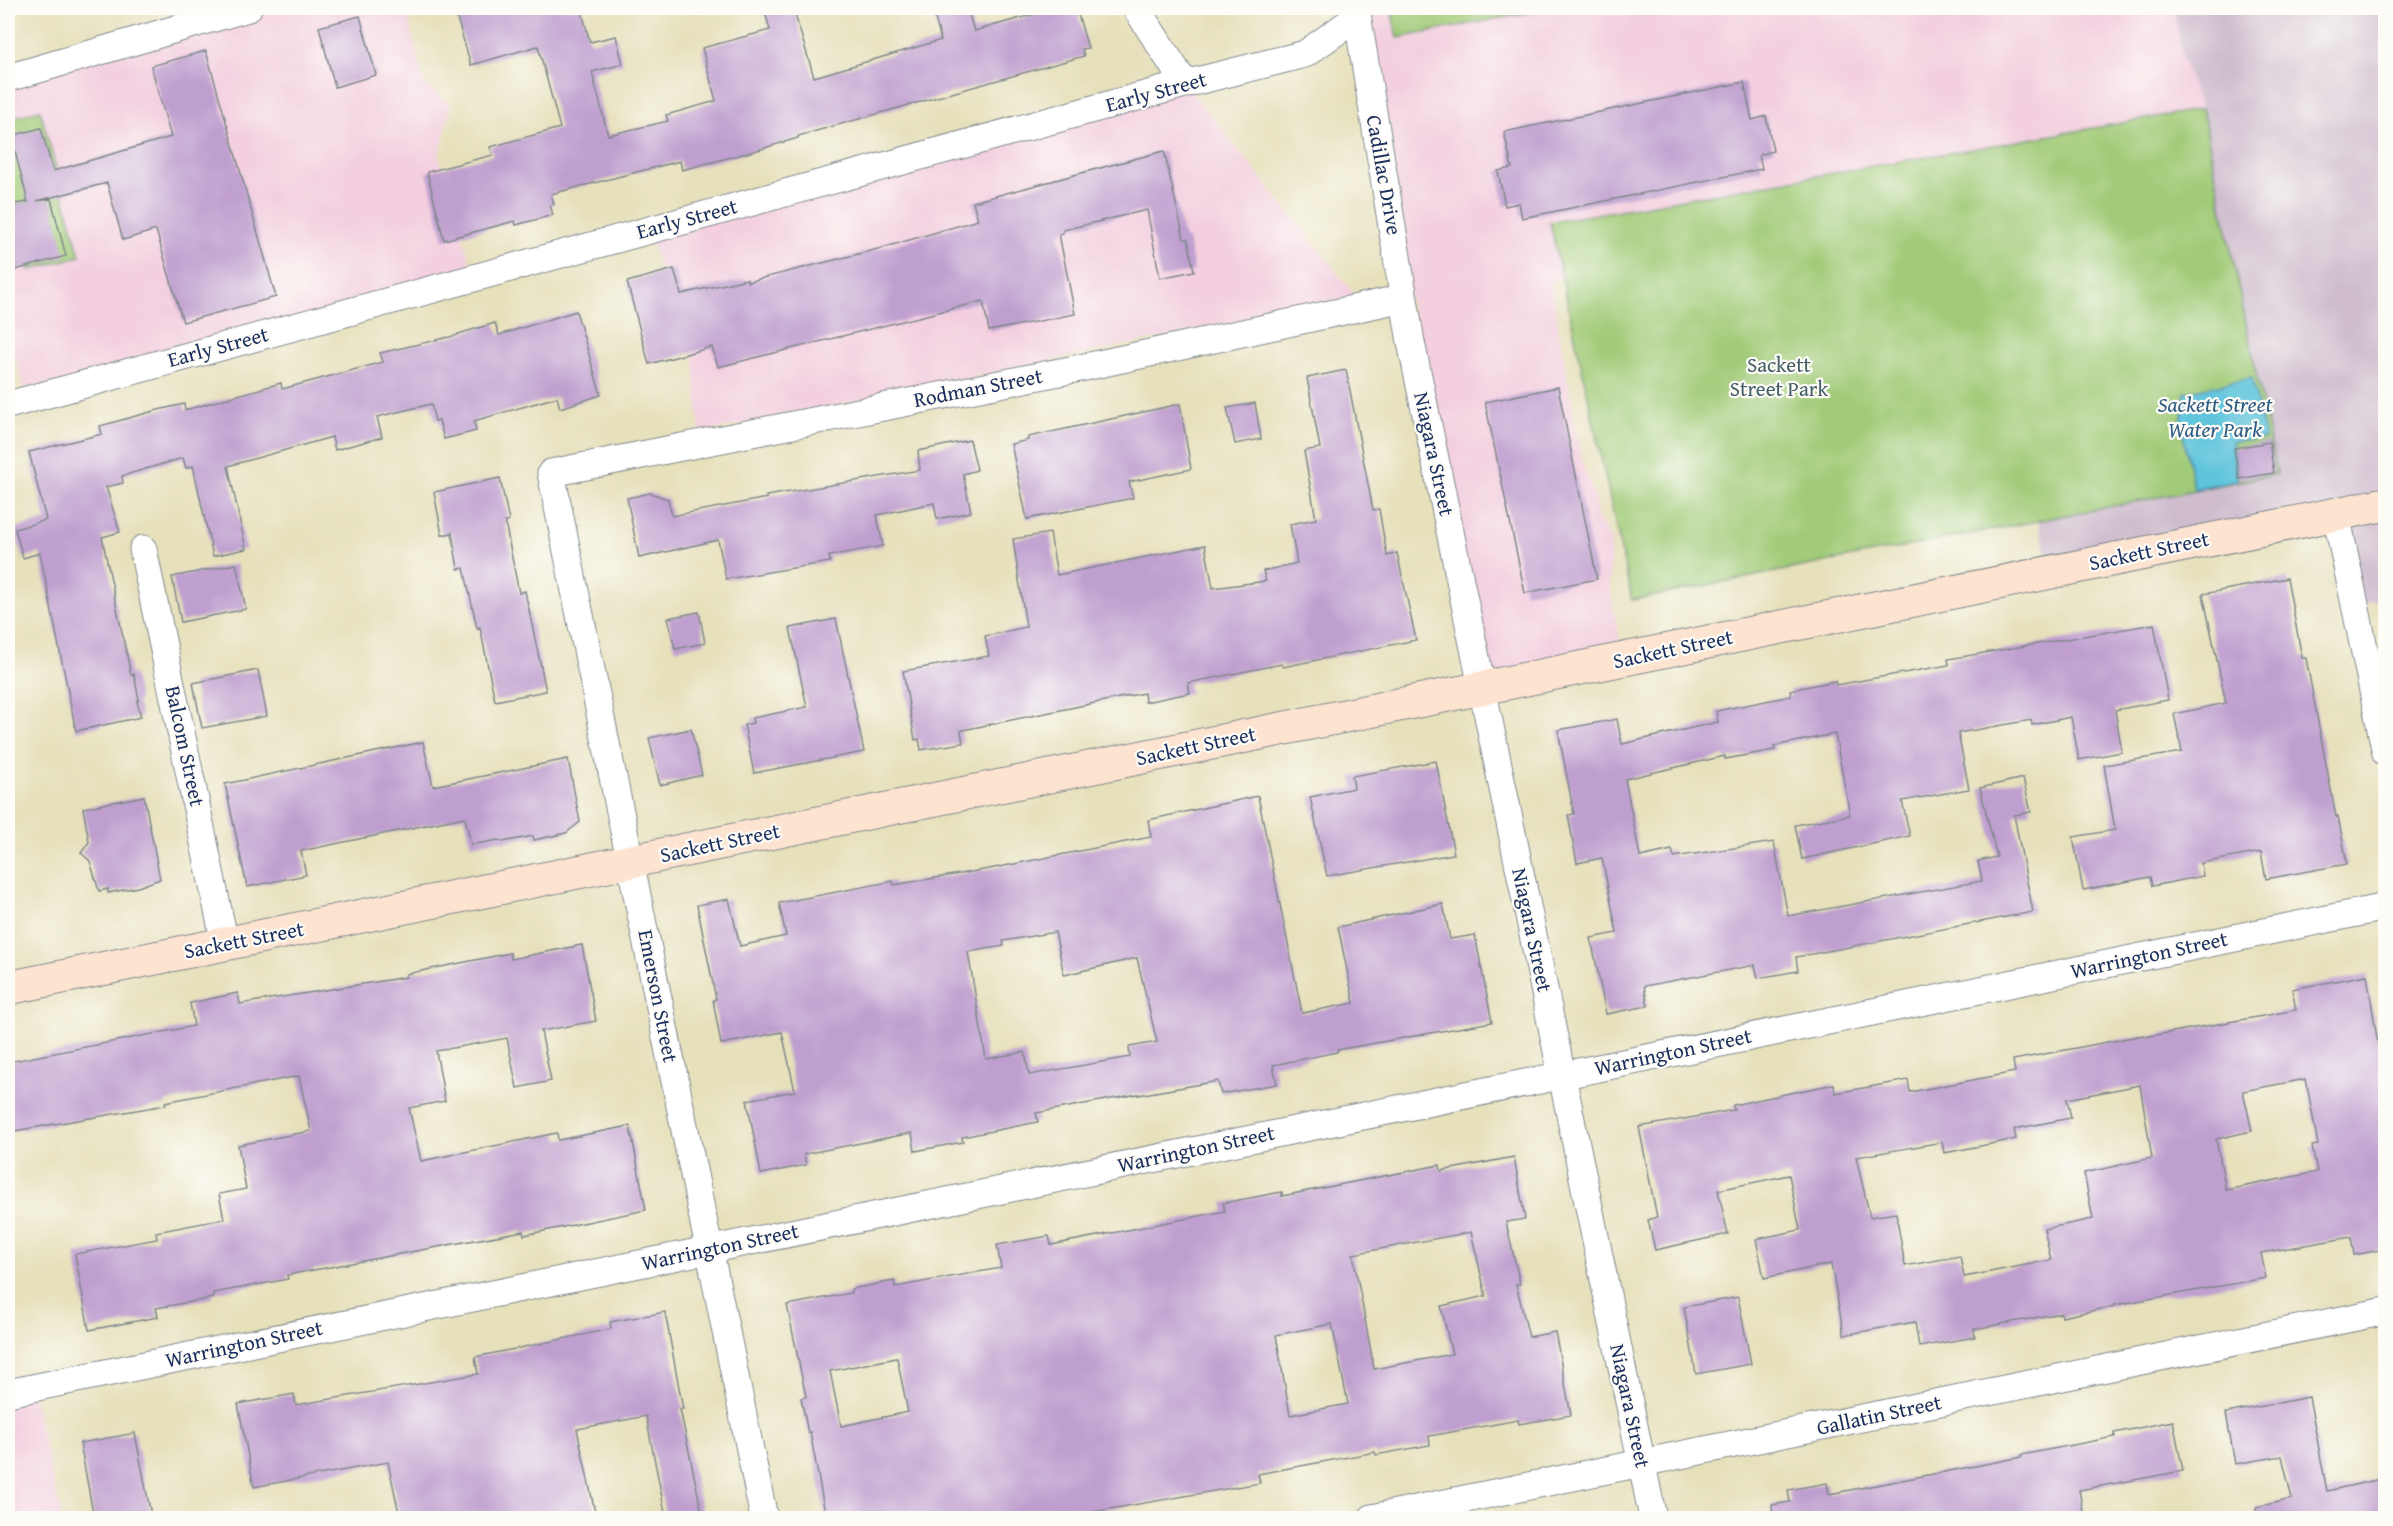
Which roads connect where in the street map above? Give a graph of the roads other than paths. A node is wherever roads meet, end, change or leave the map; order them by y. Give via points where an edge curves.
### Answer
1 (248, 8) edge
2 (1136, 8) edge
3 (1357, 12) edge
4 (10, 69) edge
5 (1185, 84) junction
6 (1404, 298) junction
7 (1411, 342) joint
8 (8, 405) edge
9 (551, 474) joint
10 (2385, 504) edge
11 (2336, 514) junction
12 (144, 549) dead end
13 (1483, 687) junction
14 (2385, 753) edge
15 (630, 861) junction
16 (2385, 907) edge
17 (225, 944) junction
18 (8, 988) edge
19 (1562, 1075) junction
20 (709, 1249) junction
21 (2385, 1311) edge
22 (8, 1393) edge
23 (1641, 1464) junction
24 (764, 1518) edge
25 (1372, 1518) edge
26 (1653, 1518) edge

1 - 4 street
2 - 5 street
3 - 5 street, Early Street via 1305,54
3 - 6 street, Cadillac Drive
5 - 8 street, Early Street
6 - 7 street, Cadillac Drive
6 - 9 street, Rodman Street
7 - 13 street, Niagara Street
9 - 15 street, Emerson Street
10 - 11 street, Sackett Street
11 - 13 street, Sackett Street
11 - 14 street
12 - 17 street, Balcom Street
13 - 15 street, Sackett Street
13 - 19 street, Niagara Street
15 - 17 street, Sackett Street
15 - 20 street, Emerson Street
16 - 19 street, Warrington Street
17 - 18 street, Sackett Street
19 - 20 street, Warrington Street
19 - 23 street, Niagara Street
20 - 22 street, Warrington Street
20 - 24 street, Emerson Street
21 - 23 street, Gallatin Street
23 - 25 street, Gallatin Street
23 - 26 street, Niagara Street

